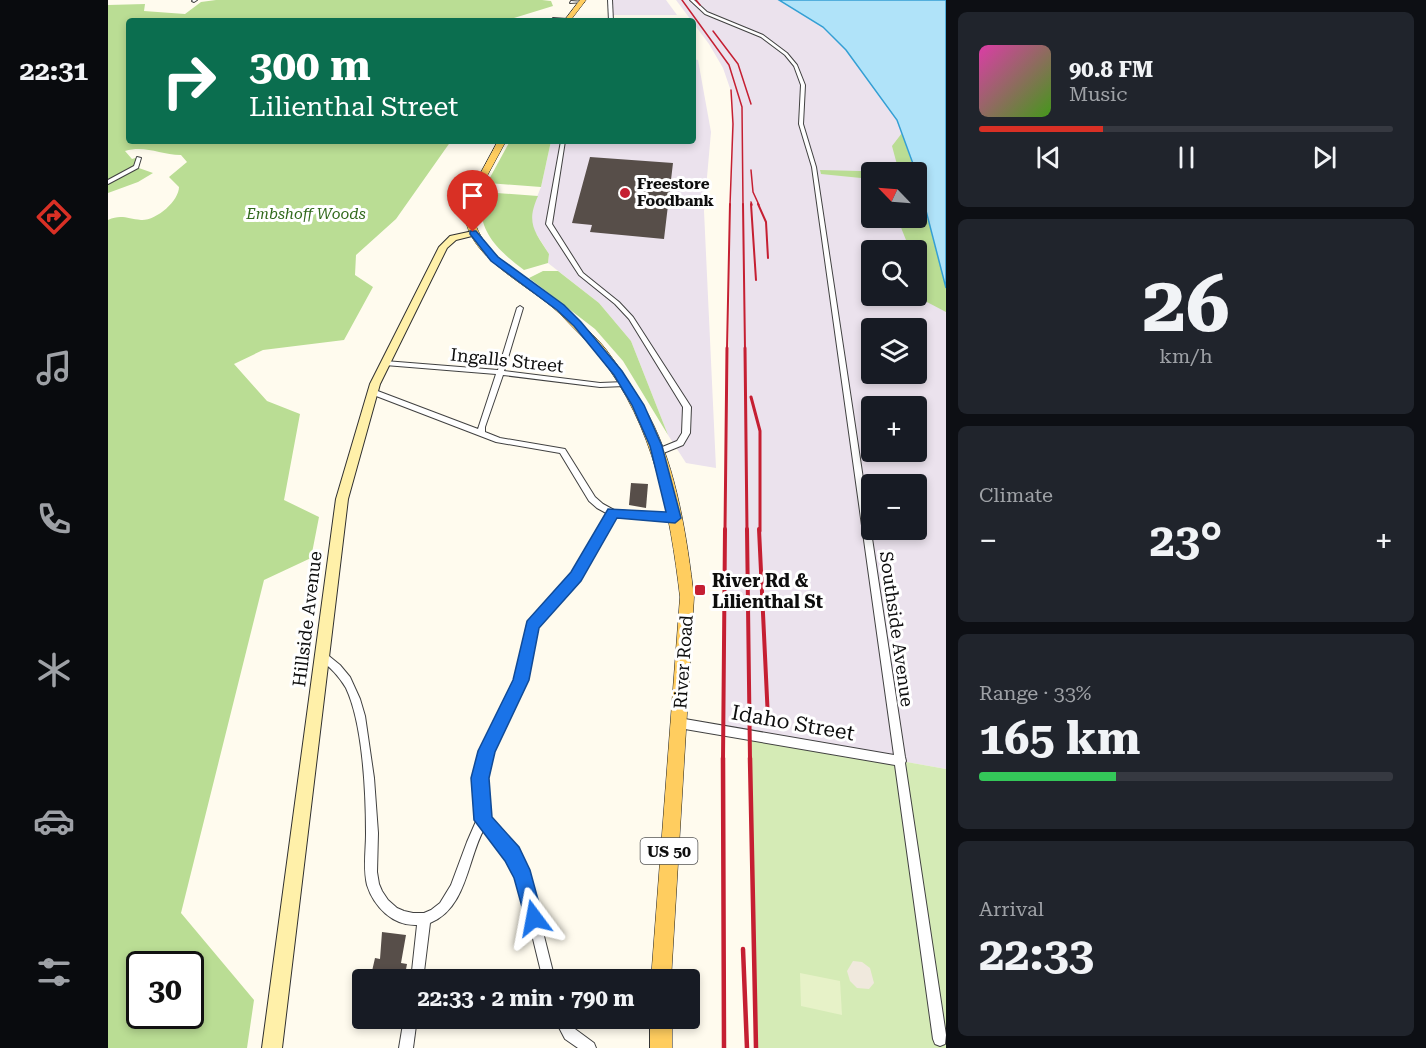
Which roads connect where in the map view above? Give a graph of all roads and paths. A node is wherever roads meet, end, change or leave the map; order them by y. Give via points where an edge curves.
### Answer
1 (610, 0) edge
2 (692, 0) edge
3 (583, 1) edge
4 (571, 2) dead end
5 (569, 18) edge
6 (611, 18) edge
7 (500, 144) edge
8 (562, 144) edge
9 (139, 158) dead end
10 (108, 182) edge
11 (473, 232) junction
12 (520, 308) dead end
13 (385, 363) junction
14 (500, 372) junction
15 (625, 384) junction
16 (373, 392) junction
17 (482, 434) junction
18 (658, 452) junction
19 (613, 513) junction
20 (675, 518) junction
21 (321, 655) junction
22 (679, 723) junction
23 (901, 761) junction
24 (483, 820) junction
25 (424, 920) junction
26 (418, 969) edge
27 (546, 969) edge
28 (662, 969) edge
29 (409, 1029) edge
30 (567, 1029) edge
31 (661, 1029) edge
32 (940, 1039) dead end
33 (272, 1048) edge
34 (406, 1048) edge
35 (589, 1048) edge
36 (661, 1048) edge

1 - 6 street
2 - 23 street, Southside Avenue via 702,11 770,41 793,61 802,78 801,124 814,167
3 - 4 street
3 - 5 main road
7 - 11 main road via 470,200
8 - 18 street via 549,224 581,274 631,318 687,407 686,433 680,443
9 - 10 street via 136,167
11 - 13 street, Hillside Avenue via 453,238 443,247
11 - 15 main road, River Road / US 50 via 495,259 578,324
12 - 14 street
13 - 14 street, Ingalls Street
13 - 16 street, Hillside Avenue
14 - 15 street, Ingalls Street via 600,385
14 - 17 street
15 - 18 main road, River Road / US 50
16 - 17 street
16 - 21 street, Hillside Avenue via 342,499
17 - 19 street via 562,451 592,499
18 - 20 main road, River Road / US 50
19 - 20 street
19 - 24 street via 576,576 532,625 520,680 486,751 480,778
20 - 22 main road, River Road / US 50 via 687,597
21 - 25 street via 351,687 360,718 369,779 374,886 387,908 398,915
21 - 33 street, Hillside Avenue
22 - 23 street, Idaho Street
22 - 28 main road, River Road / US 50
23 - 32 street, Southside Avenue
24 - 25 street via 469,845 450,899
24 - 27 street via 512,854 523,876
25 - 26 street
29 - 34 street
30 - 35 street
31 - 36 main road

